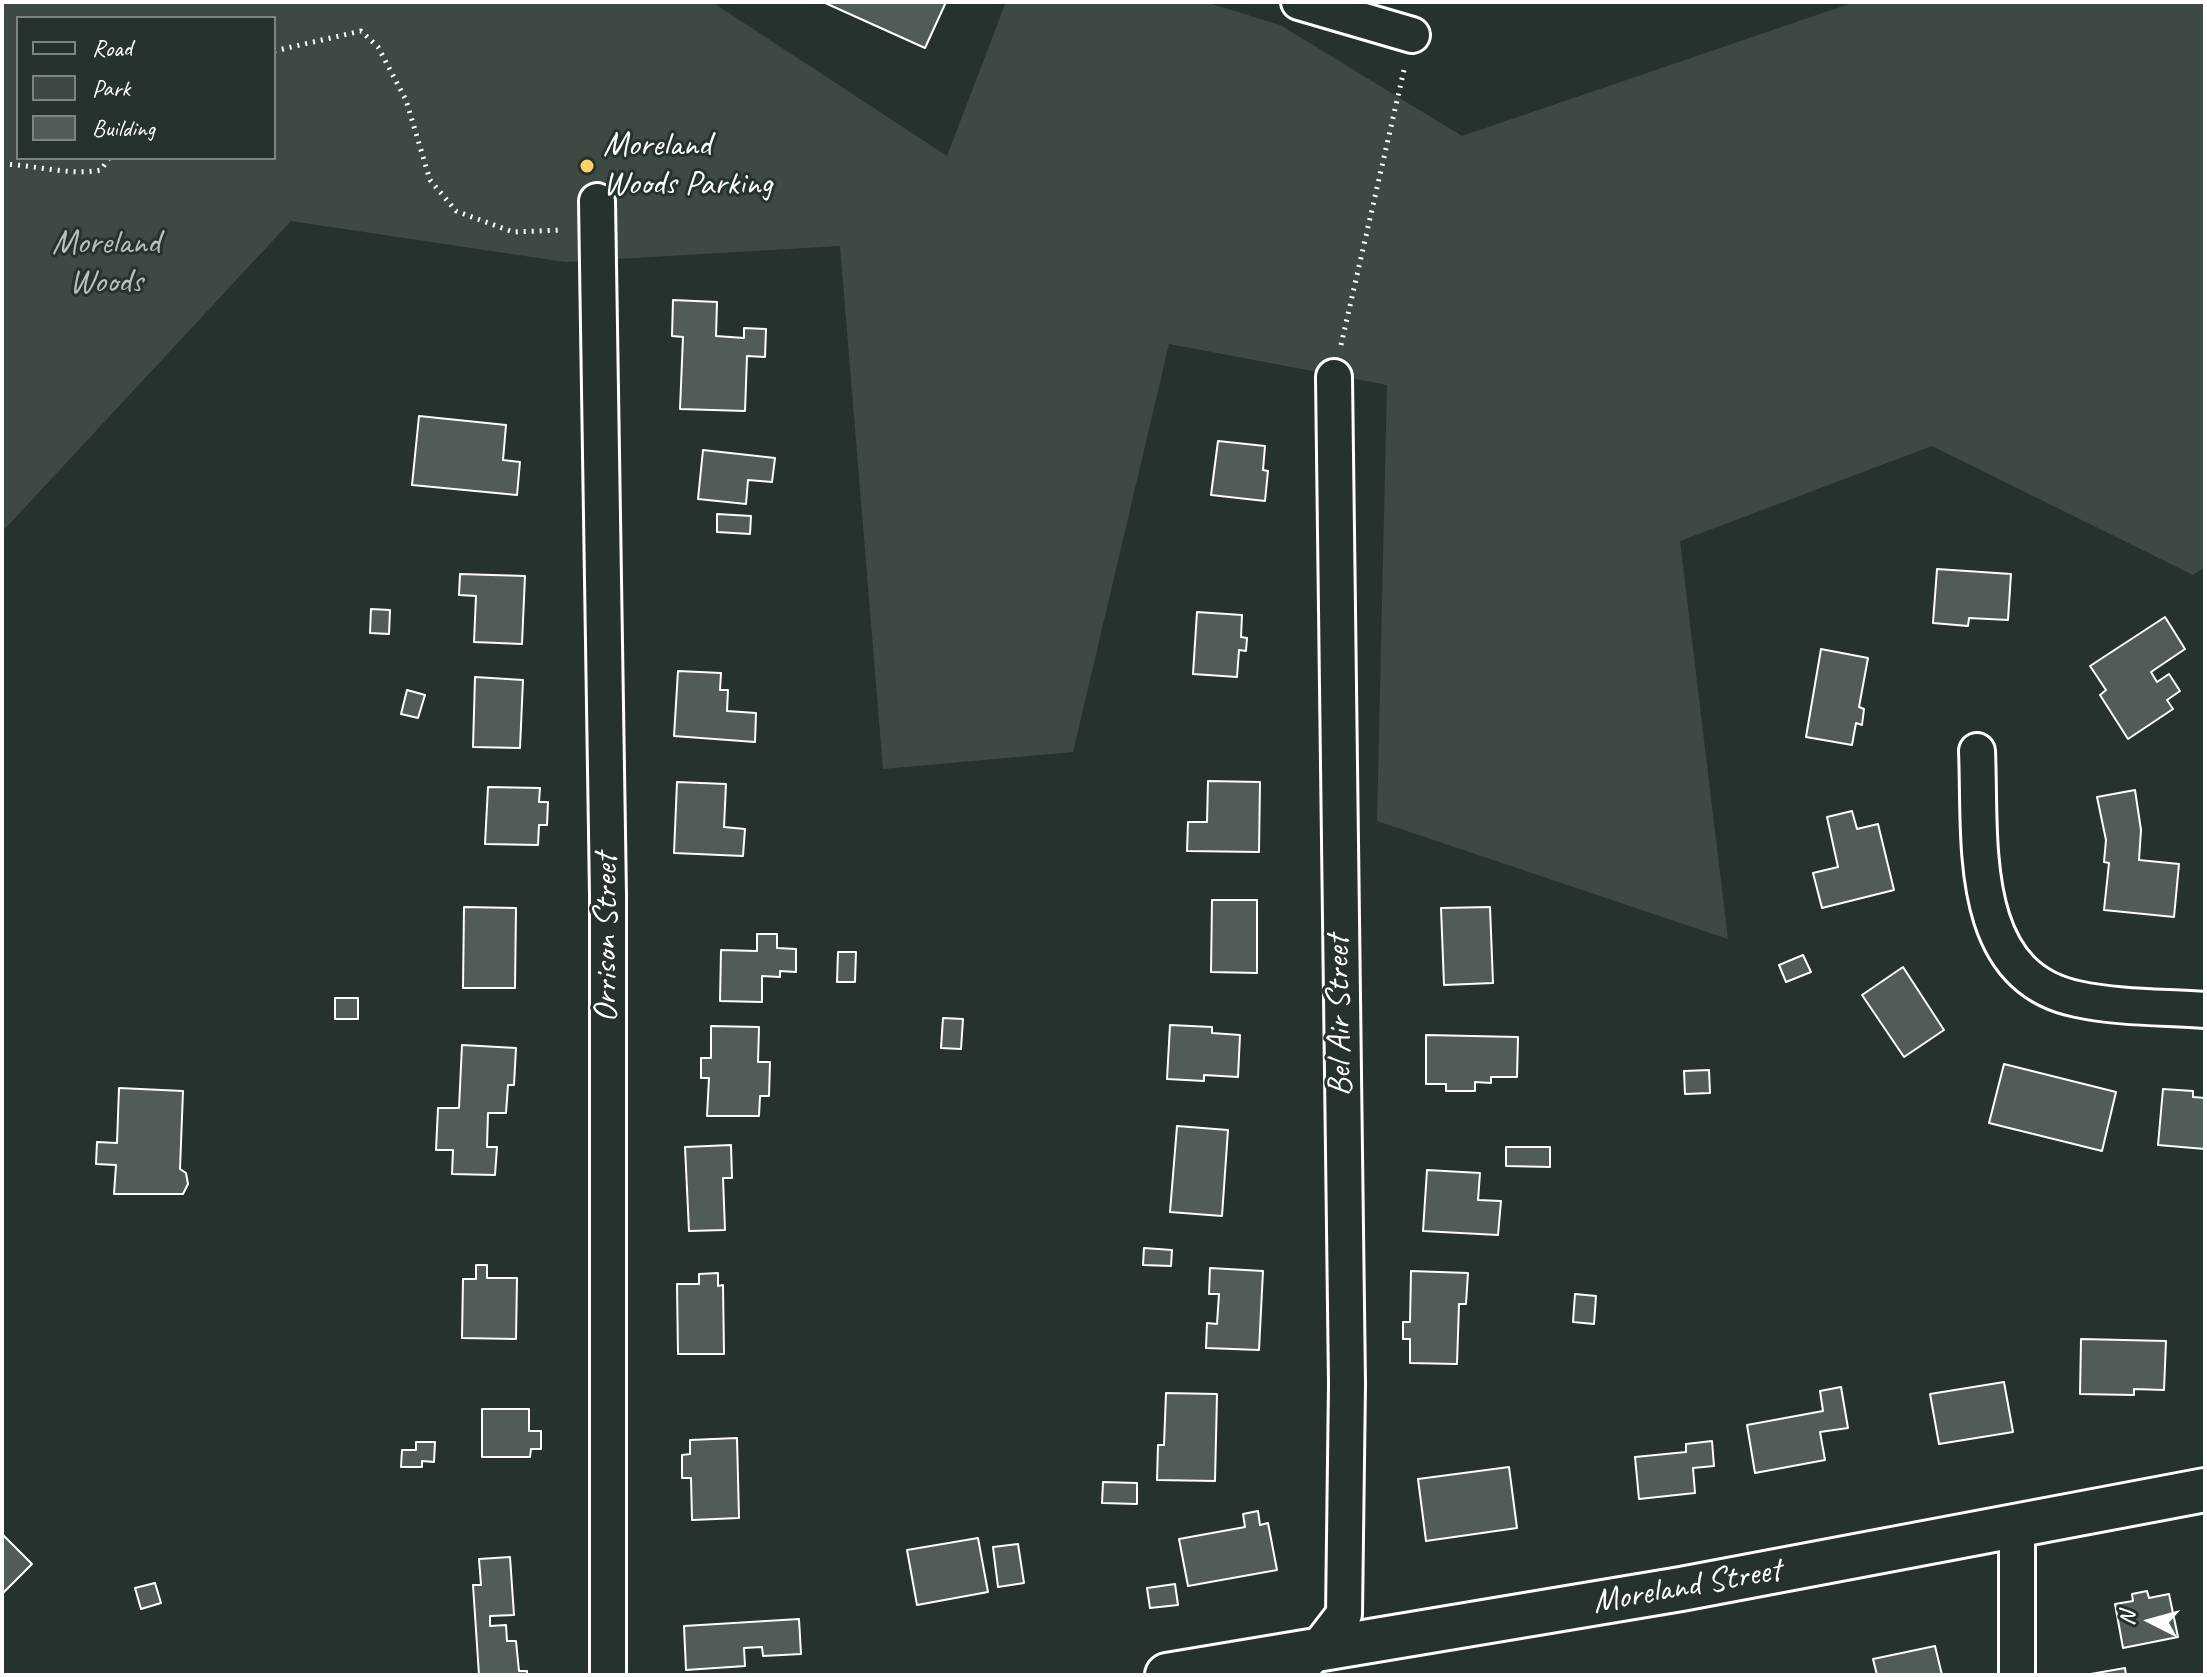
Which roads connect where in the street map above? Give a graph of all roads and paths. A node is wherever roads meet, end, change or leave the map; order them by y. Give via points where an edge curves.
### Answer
1 (1299, 2) edge
2 (1412, 35) joint
3 (276, 51) edge
4 (108, 160) edge
5 (2, 164) edge
6 (597, 201) joint
7 (1334, 377) joint
8 (1977, 751) dead end
9 (2205, 1010) edge
10 (2205, 1490) edge
11 (2017, 1525) junction
12 (1308, 1661) edge
13 (608, 1675) edge
14 (1167, 1675) edge
15 (2017, 1675) edge

1 - 2 street
2 - 7 path
3 - 6 path via 361,31 378,47 406,100 430,180 456,211 513,232 559,232
4 - 5 path via 101,170 77,174
6 - 13 street, Orrison Street via 608,895
7 - 12 street, Bel Air Street via 1344,1614
8 - 9 street via 1983,883 1996,933 2014,967 2075,999
10 - 11 street, Moreland Street
11 - 12 street, Moreland Street
11 - 15 street
12 - 14 street, Moreland Street

